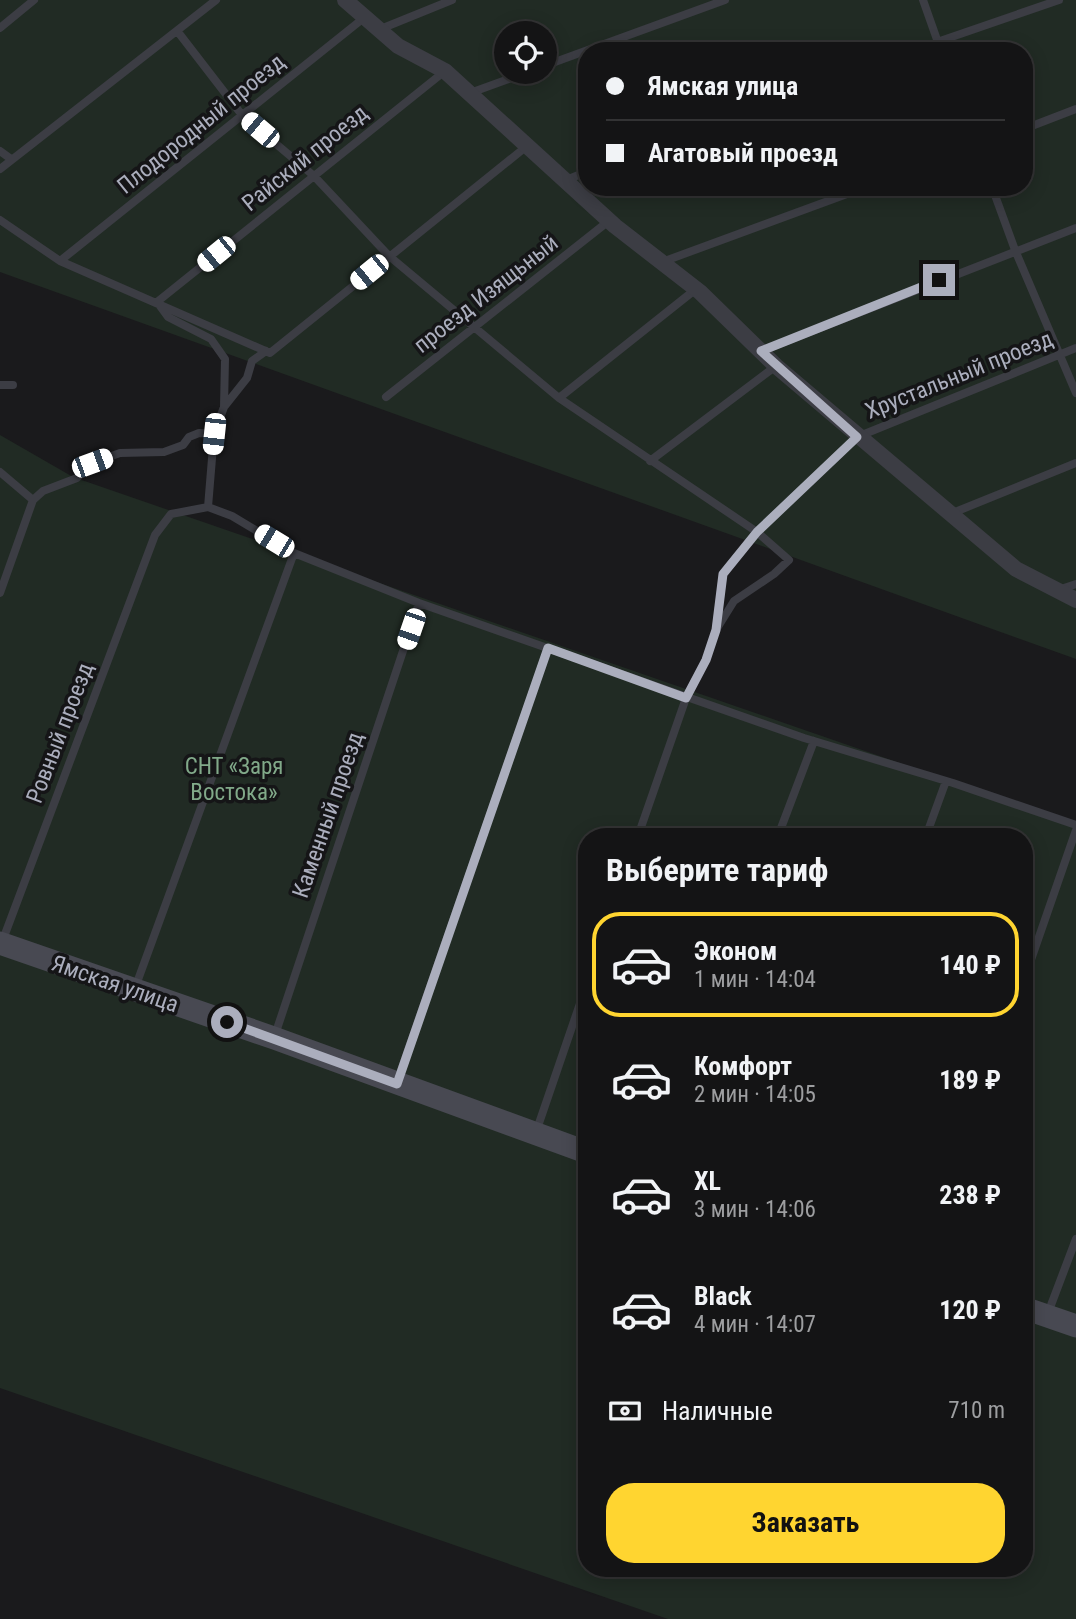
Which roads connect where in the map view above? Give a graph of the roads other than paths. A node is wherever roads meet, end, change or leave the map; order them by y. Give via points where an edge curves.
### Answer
1 (34, 0) edge
2 (216, 0) edge
3 (345, 0) edge
4 (453, 0) edge
5 (725, 0) edge
6 (923, 0) edge
7 (1059, 0) edge
8 (365, 17) junction
9 (0, 28) edge
10 (379, 30) junction
11 (178, 32) junction
12 (610, 42) edge
13 (938, 42) joint
14 (578, 54) edge
15 (557, 61) edge
16 (444, 71) junction
17 (495, 84) edge
18 (470, 93) junction
19 (1076, 110) edge
20 (242, 115) junction
21 (1033, 126) edge
22 (527, 146) junction
23 (0, 151) edge
24 (11, 159) junction
25 (0, 169) edge
26 (578, 175) edge
27 (314, 176) junction
28 (566, 180) junction
29 (578, 191) edge
30 (584, 196) edge
31 (842, 196) edge
32 (995, 196) edge
33 (0, 220) edge
34 (610, 220) junction
35 (1076, 228) edge
36 (1015, 250) junction
37 (388, 256) junction
38 (60, 261) junction
39 (661, 263) junction
40 (696, 289) junction
41 (157, 302) junction
42 (475, 327) junction
43 (1076, 348) edge
44 (761, 351) junction
45 (268, 352) junction
46 (1061, 354) junction
47 (776, 366) junction
48 (0, 385) edge
49 (13, 385) dead end
50 (1076, 393) edge
51 (386, 397) dead end
52 (558, 398) junction
53 (224, 407) junction
54 (214, 434) junction
55 (857, 437) junction
56 (650, 461) junction
57 (1076, 463) edge
58 (0, 472) edge
59 (33, 500) junction
60 (208, 507) junction
61 (950, 514) junction
62 (757, 532) junction
63 (294, 553) junction
64 (1076, 584) edge
65 (1056, 591) junction
66 (0, 593) edge
67 (1076, 600) edge
68 (419, 603) junction
69 (716, 630) junction
70 (548, 648) junction
71 (686, 698) junction
72 (814, 741) junction
73 (946, 781) junction
74 (1076, 827) edge
75 (641, 828) edge
76 (781, 828) edge
77 (929, 828) edge
78 (1, 943) edge
79 (1033, 954) edge
80 (134, 991) junction
81 (578, 1009) edge
82 (274, 1038) junction
83 (397, 1084) junction
84 (535, 1135) junction
85 (578, 1149) edge
86 (1076, 1239) edge
87 (1033, 1311) edge
88 (1046, 1316) junction
89 (1076, 1326) edge

1 - 9 lane
2 - 11 lane
3 - 8 street
4 - 10 lane
5 - 12 lane
6 - 13 lane
7 - 13 lane
8 - 10 street
8 - 20 lane, Плодородный проезд
10 - 16 street
11 - 20 lane
11 - 24 lane
14 - 15 lane
16 - 18 street
16 - 27 lane, Райский проезд
17 - 18 lane
18 - 22 street
19 - 21 lane
20 - 27 lane
20 - 38 lane, Плодородный проезд
22 - 28 street
22 - 37 lane
23 - 24 lane
24 - 25 lane
26 - 28 lane
27 - 37 lane
27 - 41 lane, Райский проезд
28 - 29 street
30 - 34 street
31 - 39 lane
32 - 36 lane
33 - 38 lane
34 - 39 street
34 - 42 lane, проезд Изящьный
35 - 36 lane
36 - 44 lane
36 - 46 lane
37 - 42 lane
37 - 45 lane
38 - 41 lane
39 - 40 street
40 - 44 street
40 - 52 lane
41 - 45 lane
41 - 53 lane via 168,317 211,339 225,359
42 - 51 lane, проезд Изящьный
42 - 52 lane
43 - 46 lane, Хрустальный проезд
44 - 47 street
45 - 53 lane via 253,361 247,378
46 - 50 lane
46 - 55 lane, Хрустальный проезд
47 - 55 street
47 - 56 lane
48 - 49 lane
52 - 56 lane
53 - 54 lane
54 - 59 lane via 199,433 163,452 120,453 92,463 77,478 43,491
54 - 60 lane
55 - 61 street
55 - 62 lane
56 - 62 lane
57 - 61 lane
58 - 59 lane
59 - 66 lane
60 - 63 lane
60 - 78 lane, Ровный проезд via 171,514 155,535
61 - 65 street via 1016,569
62 - 69 lane via 723,574
62 - 69 lane via 789,560 734,601
63 - 68 lane
63 - 80 lane
64 - 65 lane
65 - 67 street
68 - 70 lane
68 - 82 lane, Каменный проезд
69 - 71 lane
70 - 71 lane
70 - 83 lane
71 - 72 lane
71 - 75 lane
72 - 73 lane
72 - 76 lane
73 - 74 lane
73 - 77 lane
74 - 79 lane
78 - 80 street, Ямская улица
80 - 82 street, Ямская улица
81 - 84 lane
82 - 83 street, Ямская улица
83 - 84 street, Ямская улица
84 - 85 street, Ямская улица
86 - 88 lane
87 - 88 street
88 - 89 street

